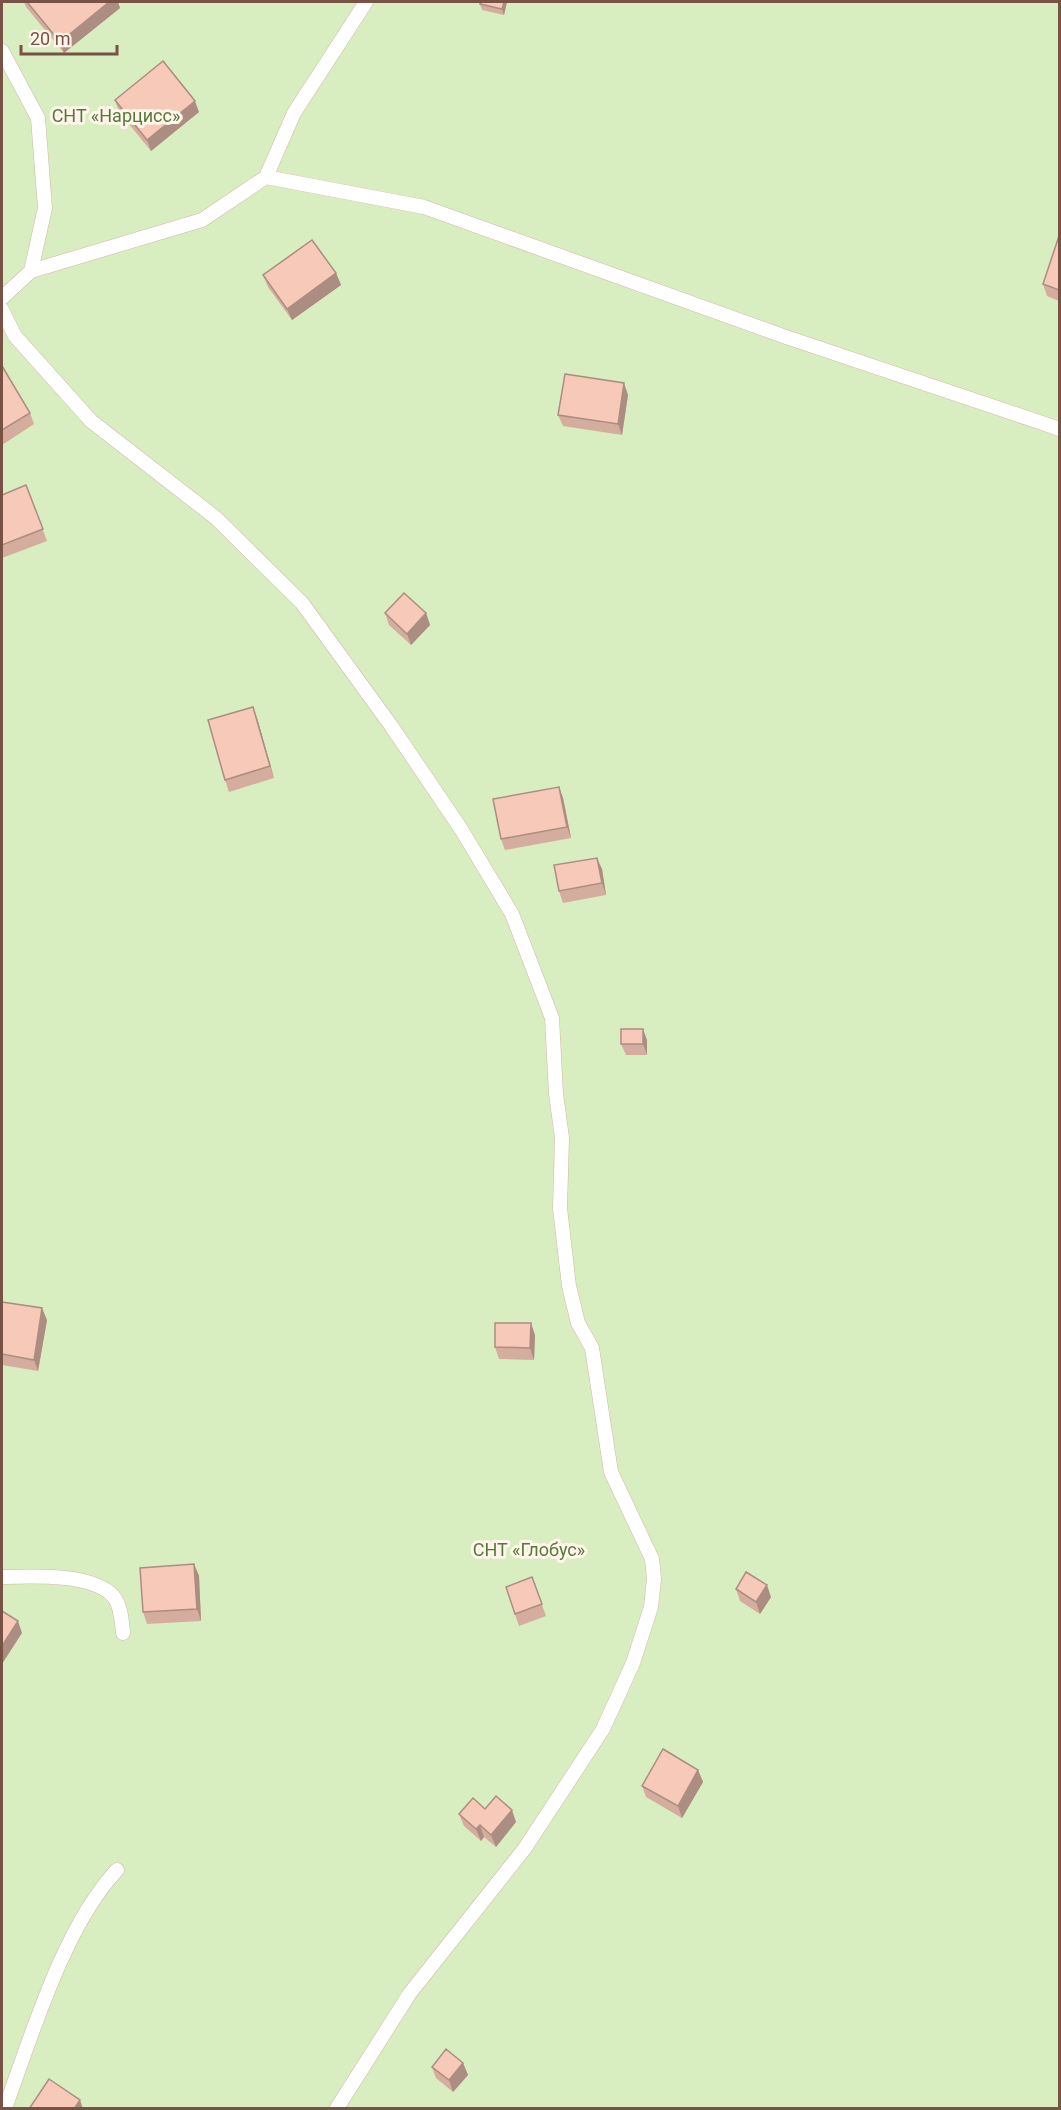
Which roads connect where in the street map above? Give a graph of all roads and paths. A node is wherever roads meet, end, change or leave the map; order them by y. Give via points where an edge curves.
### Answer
1 (366, 2) edge
2 (2, 51) edge
3 (266, 177) junction
4 (30, 271) junction
5 (2, 298) edge
6 (2, 310) edge
7 (1059, 429) edge
8 (2, 1576) edge
9 (123, 1633) dead end
10 (117, 1870) dead end
11 (5, 2109) edge
12 (337, 2109) edge

1 - 3 lane via 294,113
2 - 4 lane via 38,118 45,208
3 - 4 lane via 202,220
3 - 7 lane via 424,207 786,337
4 - 5 lane
6 - 12 lane via 15,336 91,421 216,518 302,603 462,829 512,914 552,1018 562,1138 560,1208 569,1286 578,1323 592,1348 611,1472 652,1559 651,1607 633,1662 603,1729 525,1848 410,1993
8 - 9 lane via 43,1576 102,1586 116,1598
10 - 11 lane via 99,1889 72,1937

